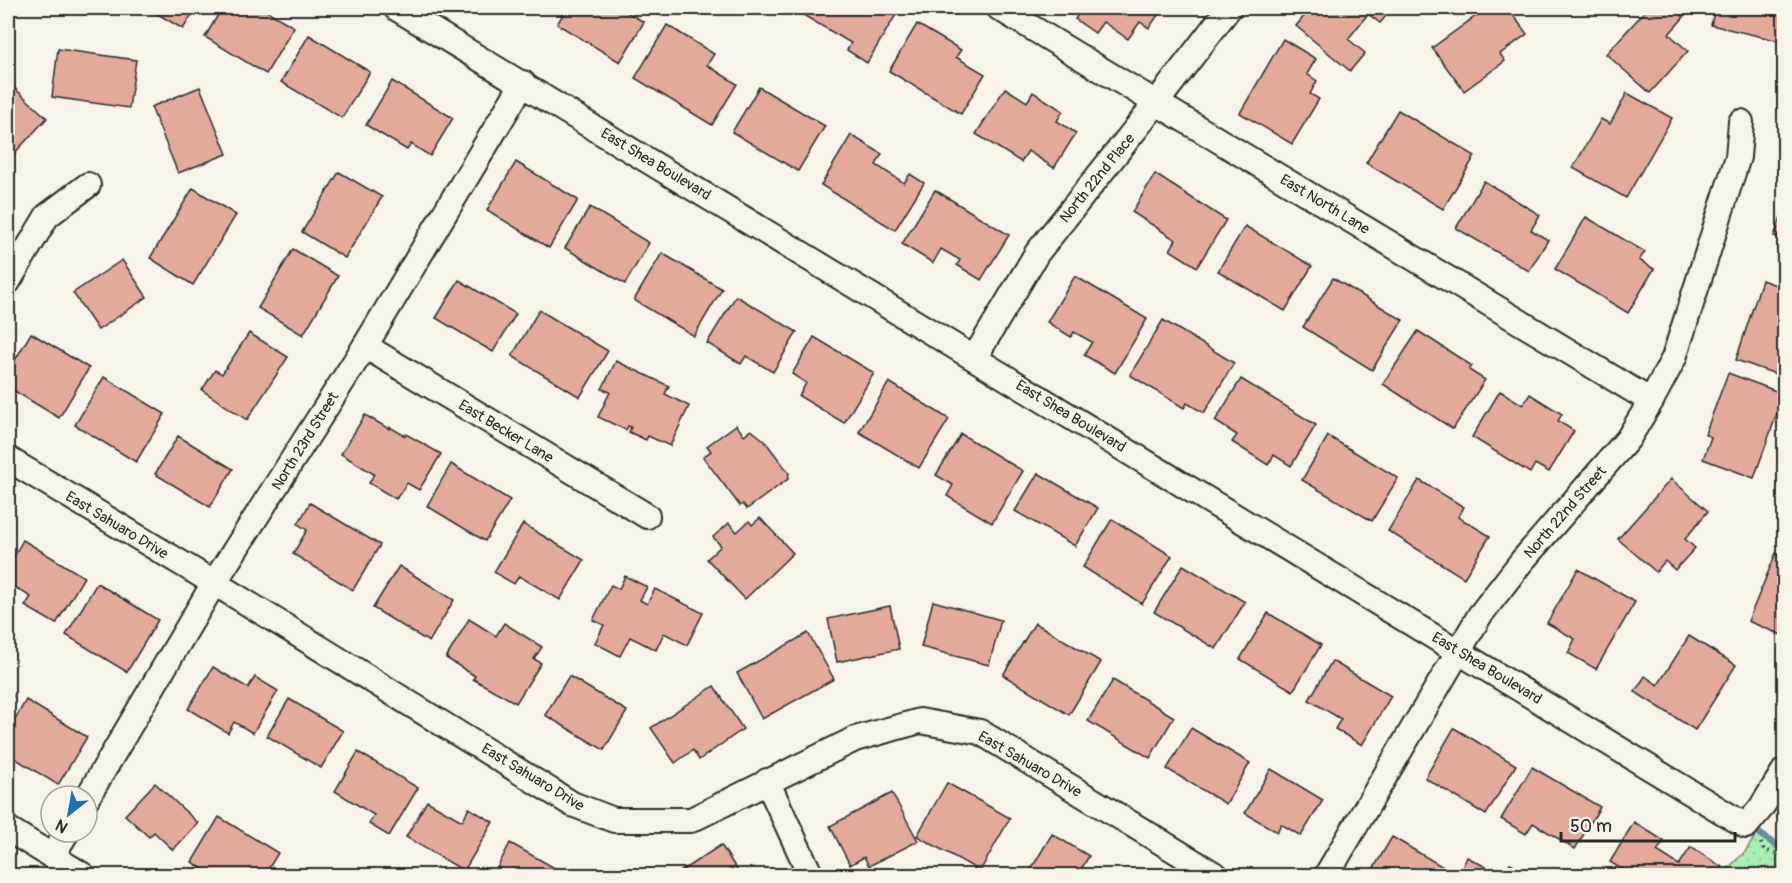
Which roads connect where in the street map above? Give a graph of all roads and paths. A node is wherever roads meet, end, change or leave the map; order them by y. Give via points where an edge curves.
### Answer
1 (396, 8) edge
2 (999, 8) edge
3 (1229, 8) edge
4 (523, 83) junction
5 (1157, 102) junction
6 (1741, 122) dead end
7 (88, 185) dead end
8 (8, 282) edge
9 (365, 346) junction
10 (975, 357) junction
11 (1651, 401) junction
12 (8, 459) edge
13 (648, 516) dead end
14 (214, 583) junction
15 (1459, 652) junction
16 (1785, 771) edge
17 (767, 781) junction
18 (95, 784) edge
19 (8, 829) edge
20 (60, 844) edge
21 (52, 856) junction
22 (84, 876) edge
23 (812, 876) edge
24 (1217, 876) edge
25 (1326, 876) edge

1 - 4 street, East Shea Boulevard
2 - 5 street, East North Lane
3 - 5 street, North 22nd Place
4 - 9 street, North 23rd Street
4 - 10 street, East Shea Boulevard
5 - 10 street, North 22nd Place via 1037,253
5 - 11 street, East North Lane
6 - 11 street, North 22nd Street via 1738,157 1686,320 1674,357
7 - 8 street via 47,216
9 - 13 street, East Becker Lane
9 - 14 street, North 23rd Street
10 - 15 street, East Shea Boulevard
11 - 15 street, North 22nd Street via 1628,438 1480,615
12 - 14 street, East Sahuaro Drive
14 - 17 street, East Sahuaro Drive via 572,804 614,820 691,820
14 - 18 street, North 23rd Street
15 - 16 street, East Shea Boulevard via 1746,826
15 - 25 street, North 22nd Street
17 - 23 street
17 - 24 street, East Sahuaro Drive via 855,739 920,721 980,732
19 - 21 street
20 - 21 street
21 - 22 street

